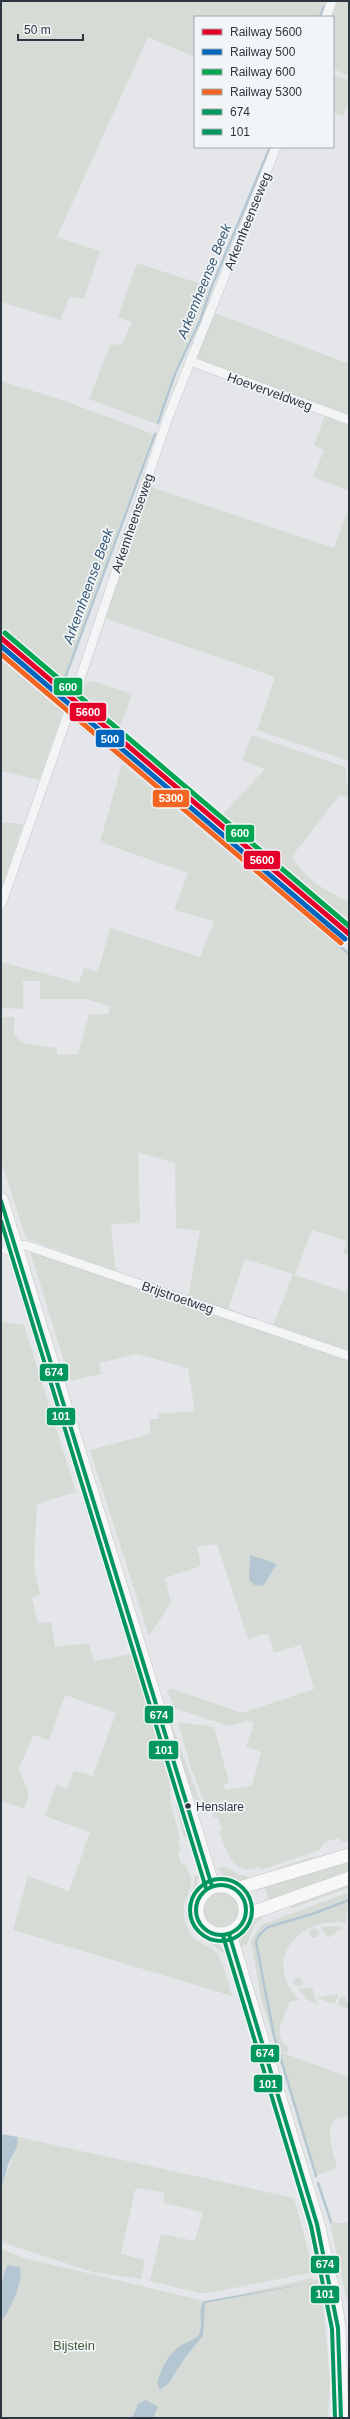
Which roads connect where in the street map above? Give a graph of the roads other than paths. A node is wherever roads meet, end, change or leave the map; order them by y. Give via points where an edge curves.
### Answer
1 (332, 1) edge
2 (326, 16) edge
3 (276, 148) edge
4 (190, 361) junction
5 (349, 420) edge
6 (1, 905) edge
7 (1, 1201) edge
8 (11, 1248) junction
9 (349, 1356) edge
10 (349, 1855) edge
11 (349, 1878) edge
12 (212, 1886) junction
13 (236, 1889) junction
14 (246, 1916) junction
15 (229, 1934) junction
16 (341, 2418) edge

1 - 2 street
3 - 4 street, Arkemheenseweg
4 - 5 street, Hoeverveldweg
4 - 6 street, Arkemheenseweg via 165,426
7 - 8 main road
8 - 9 street, Brijstroetweg via 25,1245
8 - 12 main road
10 - 13 street
11 - 14 street
12 - 13 main road via 225,1885
12 - 15 main road via 203,1892 197,1901 196,1912 200,1923 207,1931 218,1935
13 - 14 main road via 244,1901
14 - 15 main road via 240,1927
15 - 16 main road via 317,2224 338,2328

